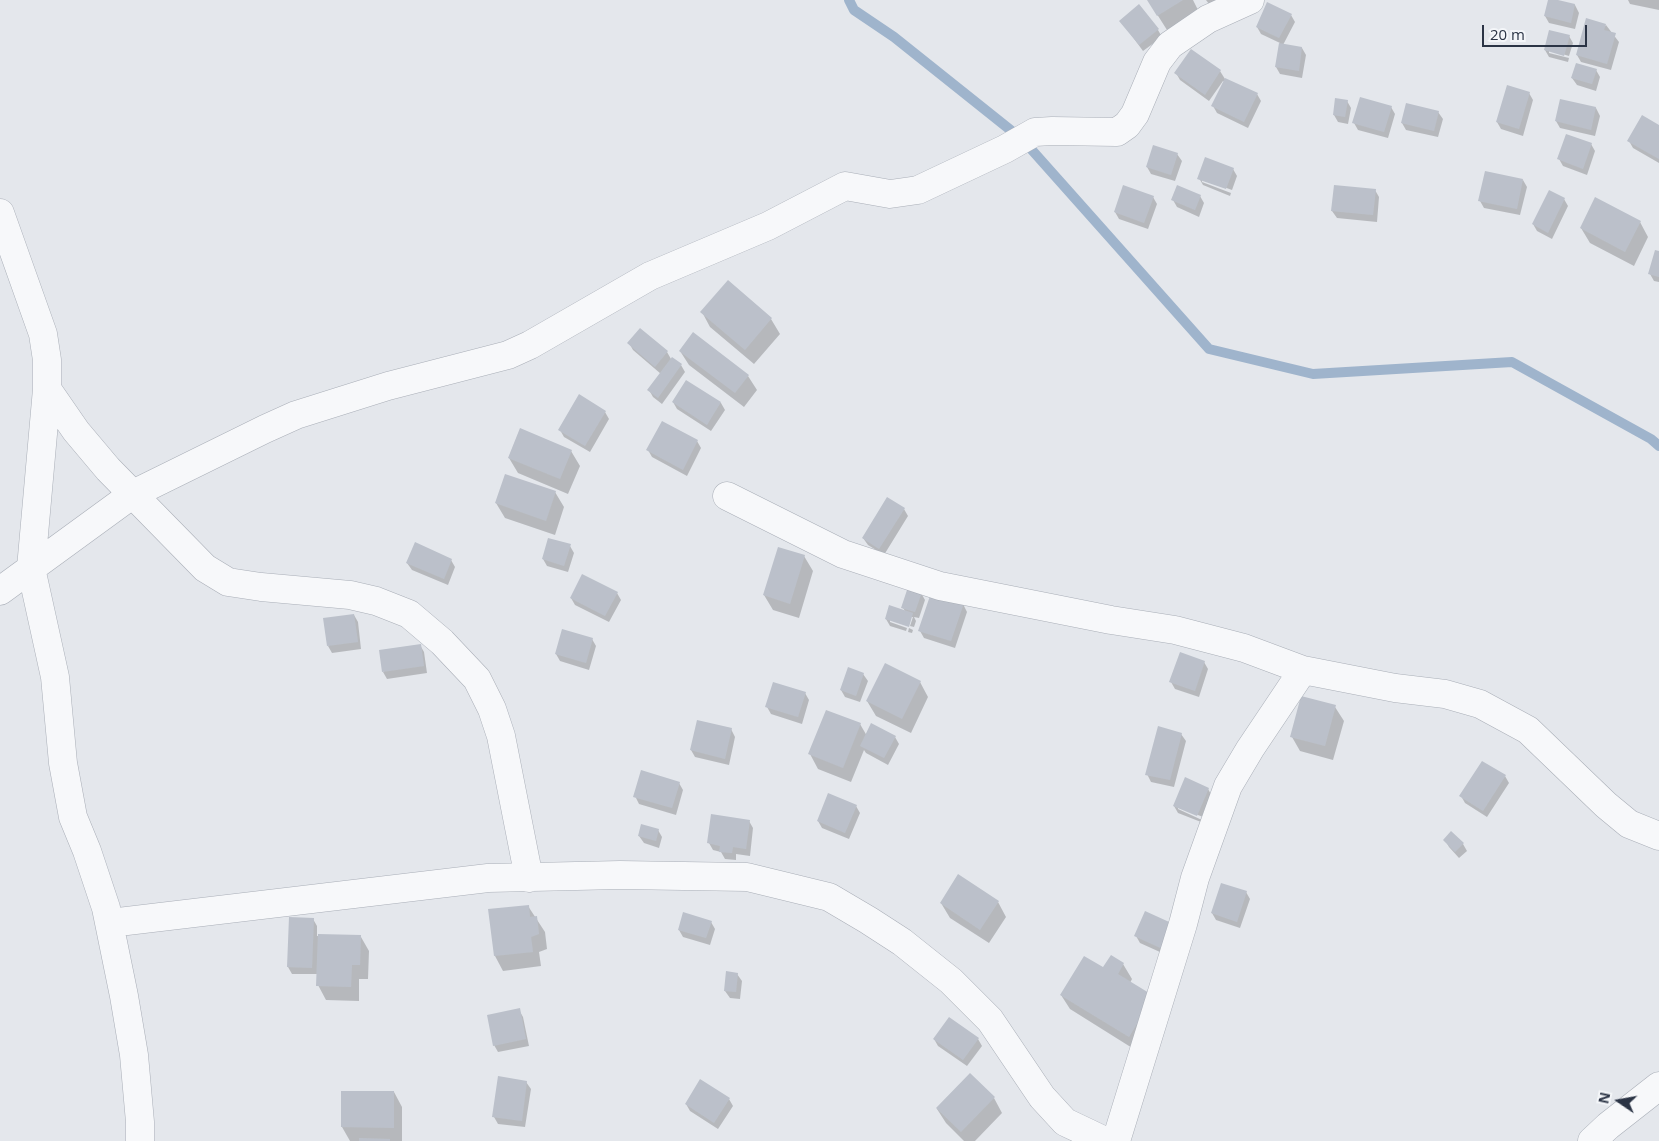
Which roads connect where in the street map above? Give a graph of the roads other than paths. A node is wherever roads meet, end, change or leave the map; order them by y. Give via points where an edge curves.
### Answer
1 (1250, 0) edge
2 (0, 213) edge
3 (47, 389) junction
4 (134, 494) junction
5 (727, 496) dead end
6 (31, 568) junction
7 (0, 591) edge
8 (1302, 670) junction
9 (1659, 836) edge
10 (529, 878) junction
11 (110, 923) junction
12 (1659, 1086) edge
13 (140, 1141) edge
14 (1104, 1141) edge
15 (1116, 1141) edge
16 (1592, 1141) edge

1 - 4 street via 1208,19 1170,46 1156,62 1135,114 1127,126 1117,132 1035,132 1005,150 918,190 890,194 845,186 768,226 650,276 508,355 388,386 296,415
2 - 3 street via 43,334
3 - 4 street via 76,431
3 - 6 street
4 - 6 street
4 - 10 street via 205,568 228,582 376,600 409,614 442,642 477,679 492,709 501,736
5 - 8 street via 843,554 940,586 1175,630 1244,648
6 - 7 street
6 - 11 street via 55,676 63,763 73,816
8 - 9 street via 1445,694 1480,704 1528,730 1629,824
8 - 15 street via 1228,786 1195,878
10 - 11 street via 488,878
10 - 14 street via 620,875 747,877 828,897 902,942 951,981 990,1020 1042,1097 1065,1122
11 - 13 street via 134,1055
12 - 16 street

